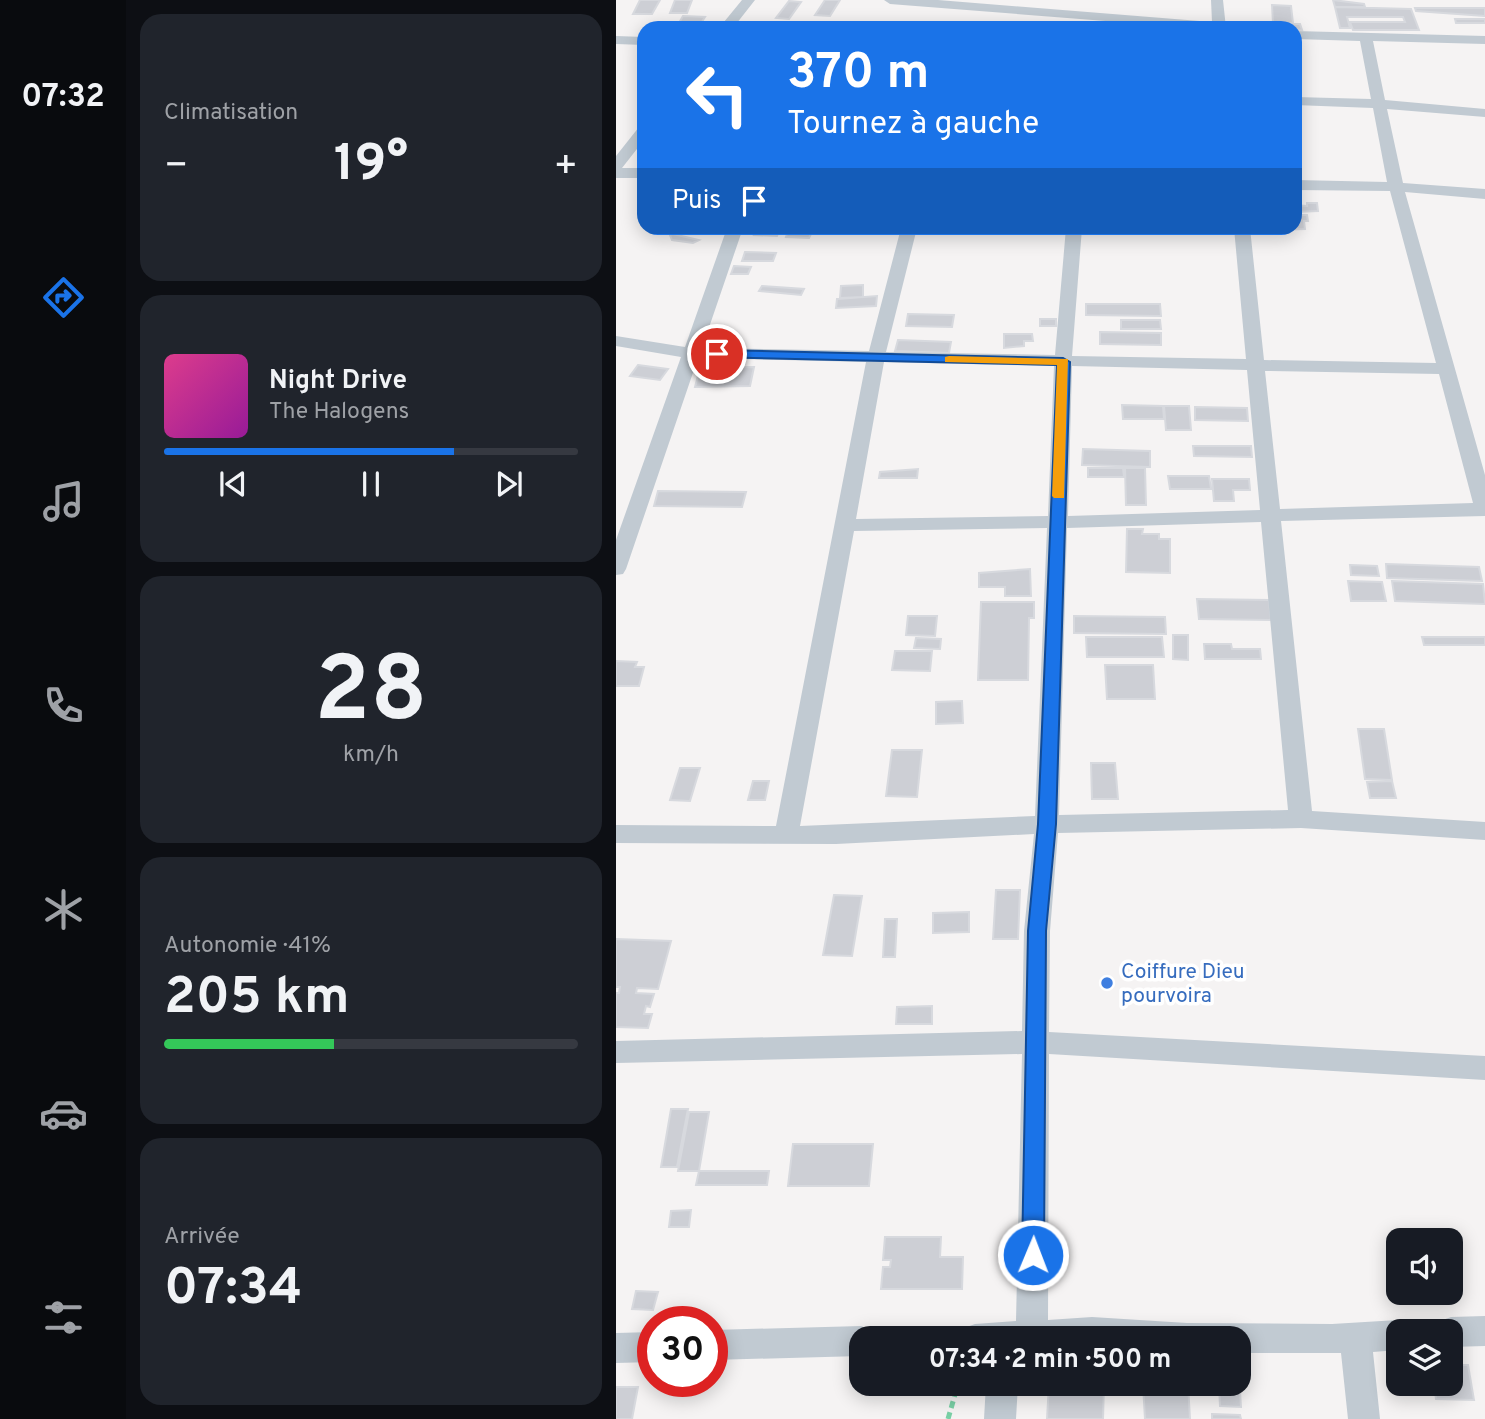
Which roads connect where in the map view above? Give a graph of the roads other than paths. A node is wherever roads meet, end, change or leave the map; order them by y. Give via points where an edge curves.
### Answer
1 (749, 0) edge
2 (890, 0) edge
3 (1217, 0) edge
4 (1090, 14) edge
5 (732, 21) edge
6 (1159, 21) edge
7 (1219, 21) edge
8 (1302, 35) edge
9 (1365, 35) junction
10 (616, 40) edge
11 (1485, 40) edge
12 (637, 41) edge
13 (1302, 102) edge
14 (1380, 104) junction
15 (1485, 113) edge
16 (637, 139) edge
17 (616, 166) edge
18 (616, 173) edge
19 (637, 173) edge
20 (1302, 185) edge
21 (1396, 187) junction
22 (1485, 194) edge
23 (732, 235) edge
24 (907, 235) edge
25 (1073, 235) edge
26 (1243, 235) edge
27 (617, 343) edge
28 (690, 353) junction
29 (876, 358) junction
30 (1063, 362) junction
31 (1256, 366) junction
32 (1445, 369) junction
33 (1485, 509) edge
34 (1270, 515) junction
35 (1058, 522) junction
36 (846, 525) junction
37 (621, 542) edge
38 (616, 569) edge
39 (1301, 819) junction
40 (1047, 824) junction
41 (1485, 831) edge
42 (616, 834) edge
43 (786, 836) junction
44 (1035, 1042) junction
45 (616, 1052) edge
46 (1485, 1068) edge
47 (1016, 1326) edge
48 (1485, 1331) edge
49 (1463, 1332) edge
50 (1386, 1336) edge
51 (1358, 1337) junction
52 (1251, 1338) edge
53 (849, 1342) edge
54 (728, 1345) edge
55 (637, 1347) edge
56 (616, 1348) edge
57 (1001, 1396) edge
58 (1000, 1419) edge
59 (1364, 1419) edge

1 - 5 street
2 - 4 street
3 - 7 street
4 - 6 street
8 - 9 street
9 - 11 street
9 - 14 street
10 - 12 street
13 - 14 street
14 - 15 street
14 - 21 street
16 - 17 street
18 - 19 street
20 - 21 street
21 - 22 street
21 - 32 street
23 - 28 street
24 - 29 street
25 - 30 street
26 - 31 street
27 - 28 street
28 - 29 street
28 - 37 street
29 - 30 street
29 - 36 street
30 - 31 street
30 - 35 street
31 - 32 street
31 - 34 street
32 - 33 street
33 - 34 street
34 - 35 street
34 - 39 street
35 - 36 street
35 - 40 street
36 - 43 street
37 - 38 street
39 - 40 street
39 - 41 street
40 - 43 street
40 - 44 street via 1037,931
42 - 43 street
44 - 45 street
44 - 46 street
44 - 47 street
48 - 49 street
50 - 51 street
51 - 52 street
51 - 59 street
53 - 54 street
55 - 56 street
57 - 58 street

